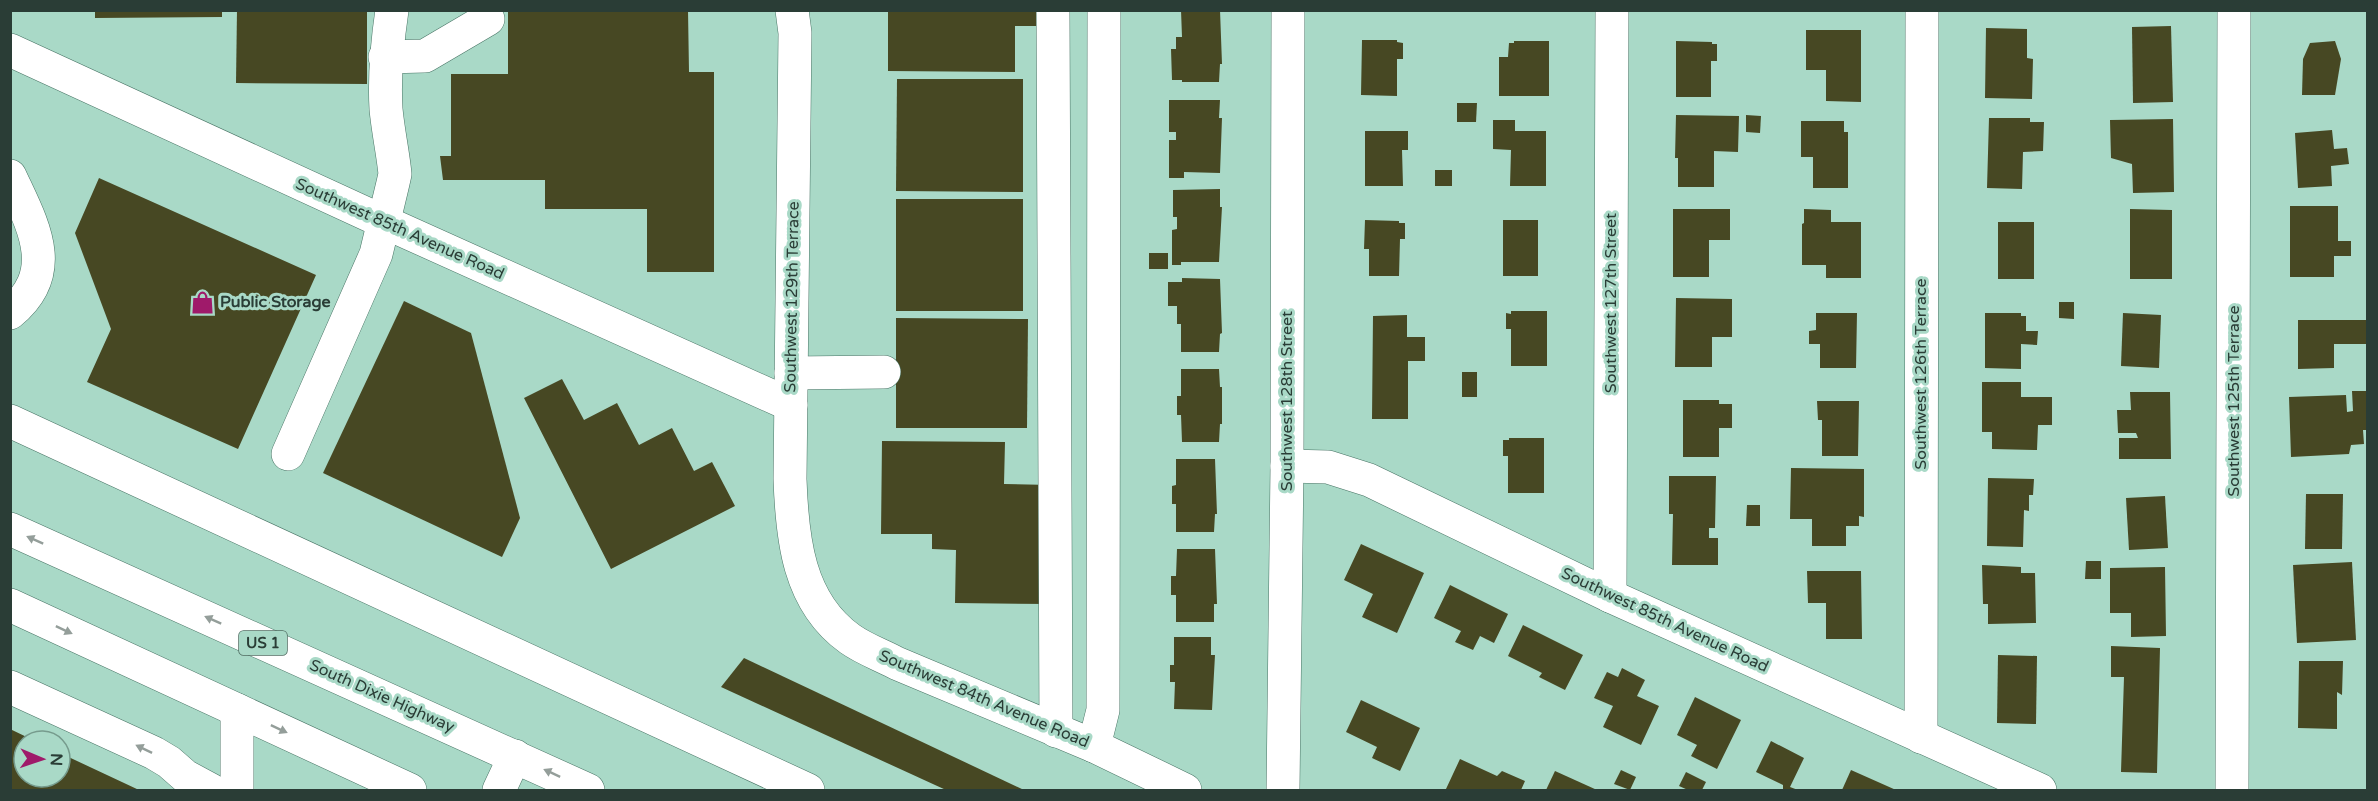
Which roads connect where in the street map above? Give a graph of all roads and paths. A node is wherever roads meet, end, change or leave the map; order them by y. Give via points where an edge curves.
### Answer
1 (392, 10) edge
2 (792, 10) edge
3 (1053, 10) edge
4 (1104, 10) edge
5 (1288, 10) edge
6 (1612, 10) edge
7 (1922, 10) edge
8 (2234, 10) edge
9 (488, 19) dead end
10 (10, 50) edge
11 (385, 57) junction
12 (10, 176) edge
13 (382, 221) junction
14 (10, 313) edge
15 (884, 372) dead end
16 (791, 374) junction
17 (791, 405) junction
18 (10, 421) edge
19 (288, 454) dead end
20 (1287, 466) junction
21 (10, 529) edge
22 (805, 581) joint
23 (1610, 596) junction
24 (13, 613) edge
25 (10, 687) edge
26 (237, 710) junction
27 (1056, 731) junction
28 (1921, 737) junction
29 (1094, 746) junction
30 (515, 756) junction
31 (190, 786) edge
32 (237, 790) edge
33 (410, 790) edge
34 (500, 790) edge
35 (588, 790) edge
36 (808, 790) edge
37 (1185, 790) edge
38 (1283, 790) edge
39 (2040, 790) edge
40 (2232, 790) edge

1 - 11 main road
2 - 16 main road, Southwest 129th Terrace via 795,33
3 - 27 main road
4 - 29 main road via 1103,710
5 - 20 main road, Southwest 128th Street
6 - 23 main road, Southwest 127th Street
7 - 28 main road, Southwest 126th Terrace
8 - 40 main road, Southwest 125th Terrace
9 - 11 main road via 425,56
10 - 13 main road, Southwest 85th Avenue Road
11 - 13 main road via 386,108 395,174
12 - 14 main road via 37,235 39,256 35,279 25,299
13 - 17 main road, Southwest 85th Avenue Road
13 - 19 main road via 376,254
15 - 16 main road
16 - 17 main road, Southwest 129th Terrace
17 - 22 main road, Southwest 129th Terrace via 791,514
18 - 36 main road
20 - 23 main road, Southwest 85th Avenue Road via 1328,467 1369,480
20 - 38 main road, Southwest 128th Street
30 -> 21 main road, South Dixie Highway / US 1
22 - 27 main road, Southwest 84th Avenue Road via 824,614 851,639 896,663
23 - 28 main road, Southwest 85th Avenue Road
24 -> 26 main road
31 -> 25 main road via 170,762 154,753
26 - 32 main road
26 -> 33 main road
27 - 29 main road, Southwest 84th Avenue Road
28 - 39 main road, Southwest 85th Avenue Road
29 - 37 main road, Southwest 84th Avenue Road
30 - 34 main road
35 -> 30 main road, South Dixie Highway / US 1

